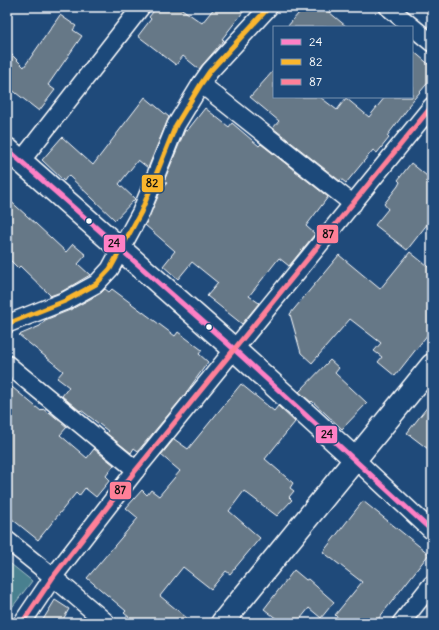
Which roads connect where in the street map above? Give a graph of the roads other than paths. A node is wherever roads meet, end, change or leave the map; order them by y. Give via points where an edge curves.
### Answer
1 (141, 7) edge
2 (268, 7) edge
3 (388, 7) edge
4 (411, 26) edge
5 (413, 27) edge
6 (432, 43) edge
7 (201, 84) junction
8 (432, 106) edge
9 (14, 155) edge
10 (353, 204) junction
11 (121, 250) junction
12 (7, 324) edge
13 (235, 350) junction
14 (7, 364) edge
15 (432, 365) edge
16 (356, 460) junction
17 (136, 470) junction
18 (432, 531) edge
19 (7, 540) edge
20 (53, 577) junction
21 (432, 584) edge
22 (22, 623) edge
23 (107, 623) edge
24 (222, 623) edge
25 (401, 623) edge

1 - 9 street
2 - 7 street via 210,70
3 - 4 street
5 - 6 street
7 - 10 street
7 - 11 street via 176,125 141,212
8 - 10 street
9 - 11 street
10 - 13 street
11 - 12 street via 110,269 96,284 65,301
11 - 13 street
13 - 16 street
13 - 17 street
14 - 17 street
15 - 16 street
16 - 18 street
16 - 24 street
17 - 20 street
19 - 20 street
20 - 22 street
20 - 23 street
21 - 25 street

